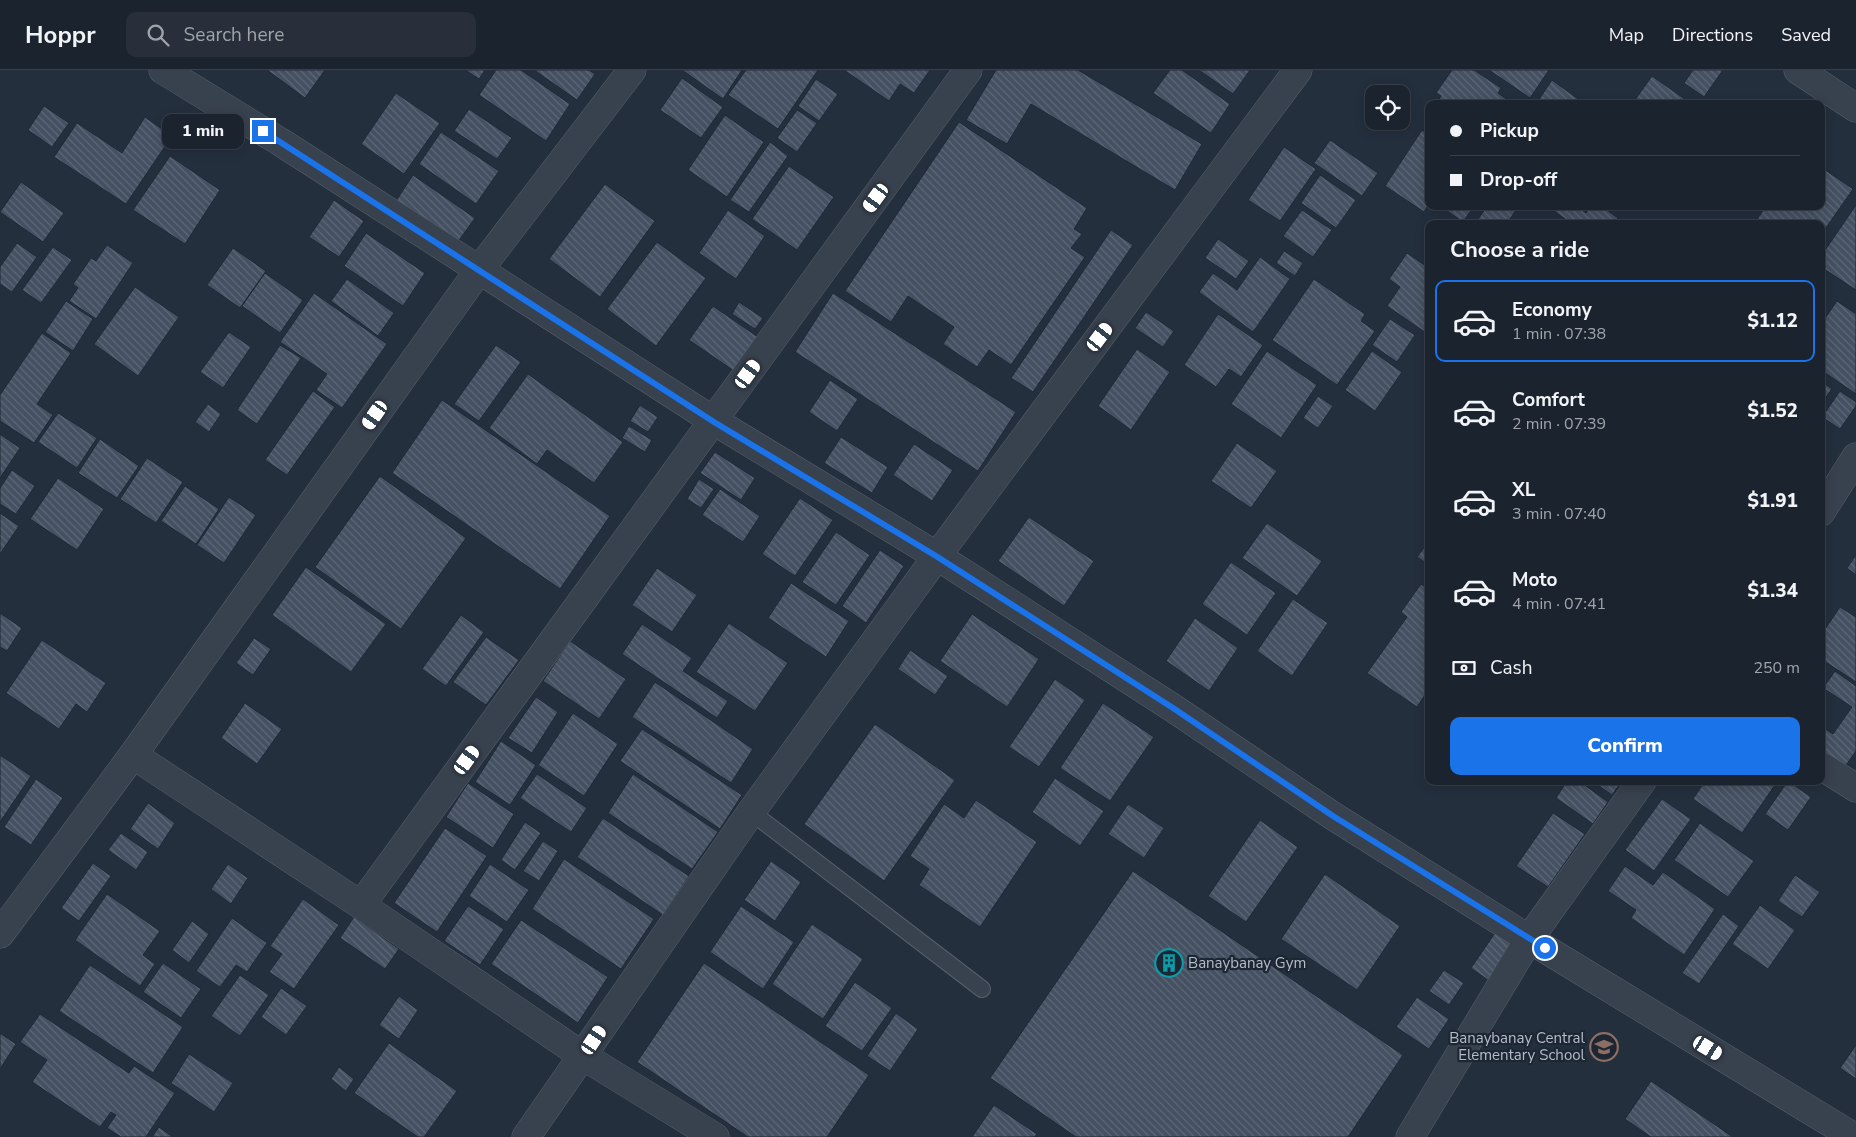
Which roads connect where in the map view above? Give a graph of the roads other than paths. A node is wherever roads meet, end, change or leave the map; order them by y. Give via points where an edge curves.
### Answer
1 (163, 70) edge
2 (632, 70) edge
3 (968, 70) edge
4 (1298, 70) edge
5 (1798, 70) edge
6 (1856, 108) edge
7 (479, 270) junction
8 (714, 422) junction
9 (1853, 468) edge
10 (1825, 506) edge
11 (936, 556) junction
12 (133, 755) junction
13 (1825, 769) edge
14 (1639, 785) edge
15 (1856, 788) edge
16 (751, 812) junction
17 (361, 905) junction
18 (0, 934) edge
19 (1529, 939) junction
20 (982, 989) dead end
21 (583, 1056) junction
22 (526, 1137) edge
23 (715, 1137) edge
24 (1410, 1137) edge
25 (1854, 1137) edge

1 - 7 street
2 - 7 street
3 - 8 street
4 - 11 street
5 - 6 street
7 - 8 street
7 - 12 street
8 - 11 street
8 - 17 street
9 - 10 street
11 - 16 street
11 - 19 street via 1173,708 1333,816
12 - 17 street
12 - 18 street
13 - 15 street
14 - 19 street
16 - 20 lane
16 - 21 street
17 - 21 street
19 - 24 street
19 - 25 street
21 - 22 street
21 - 23 street

